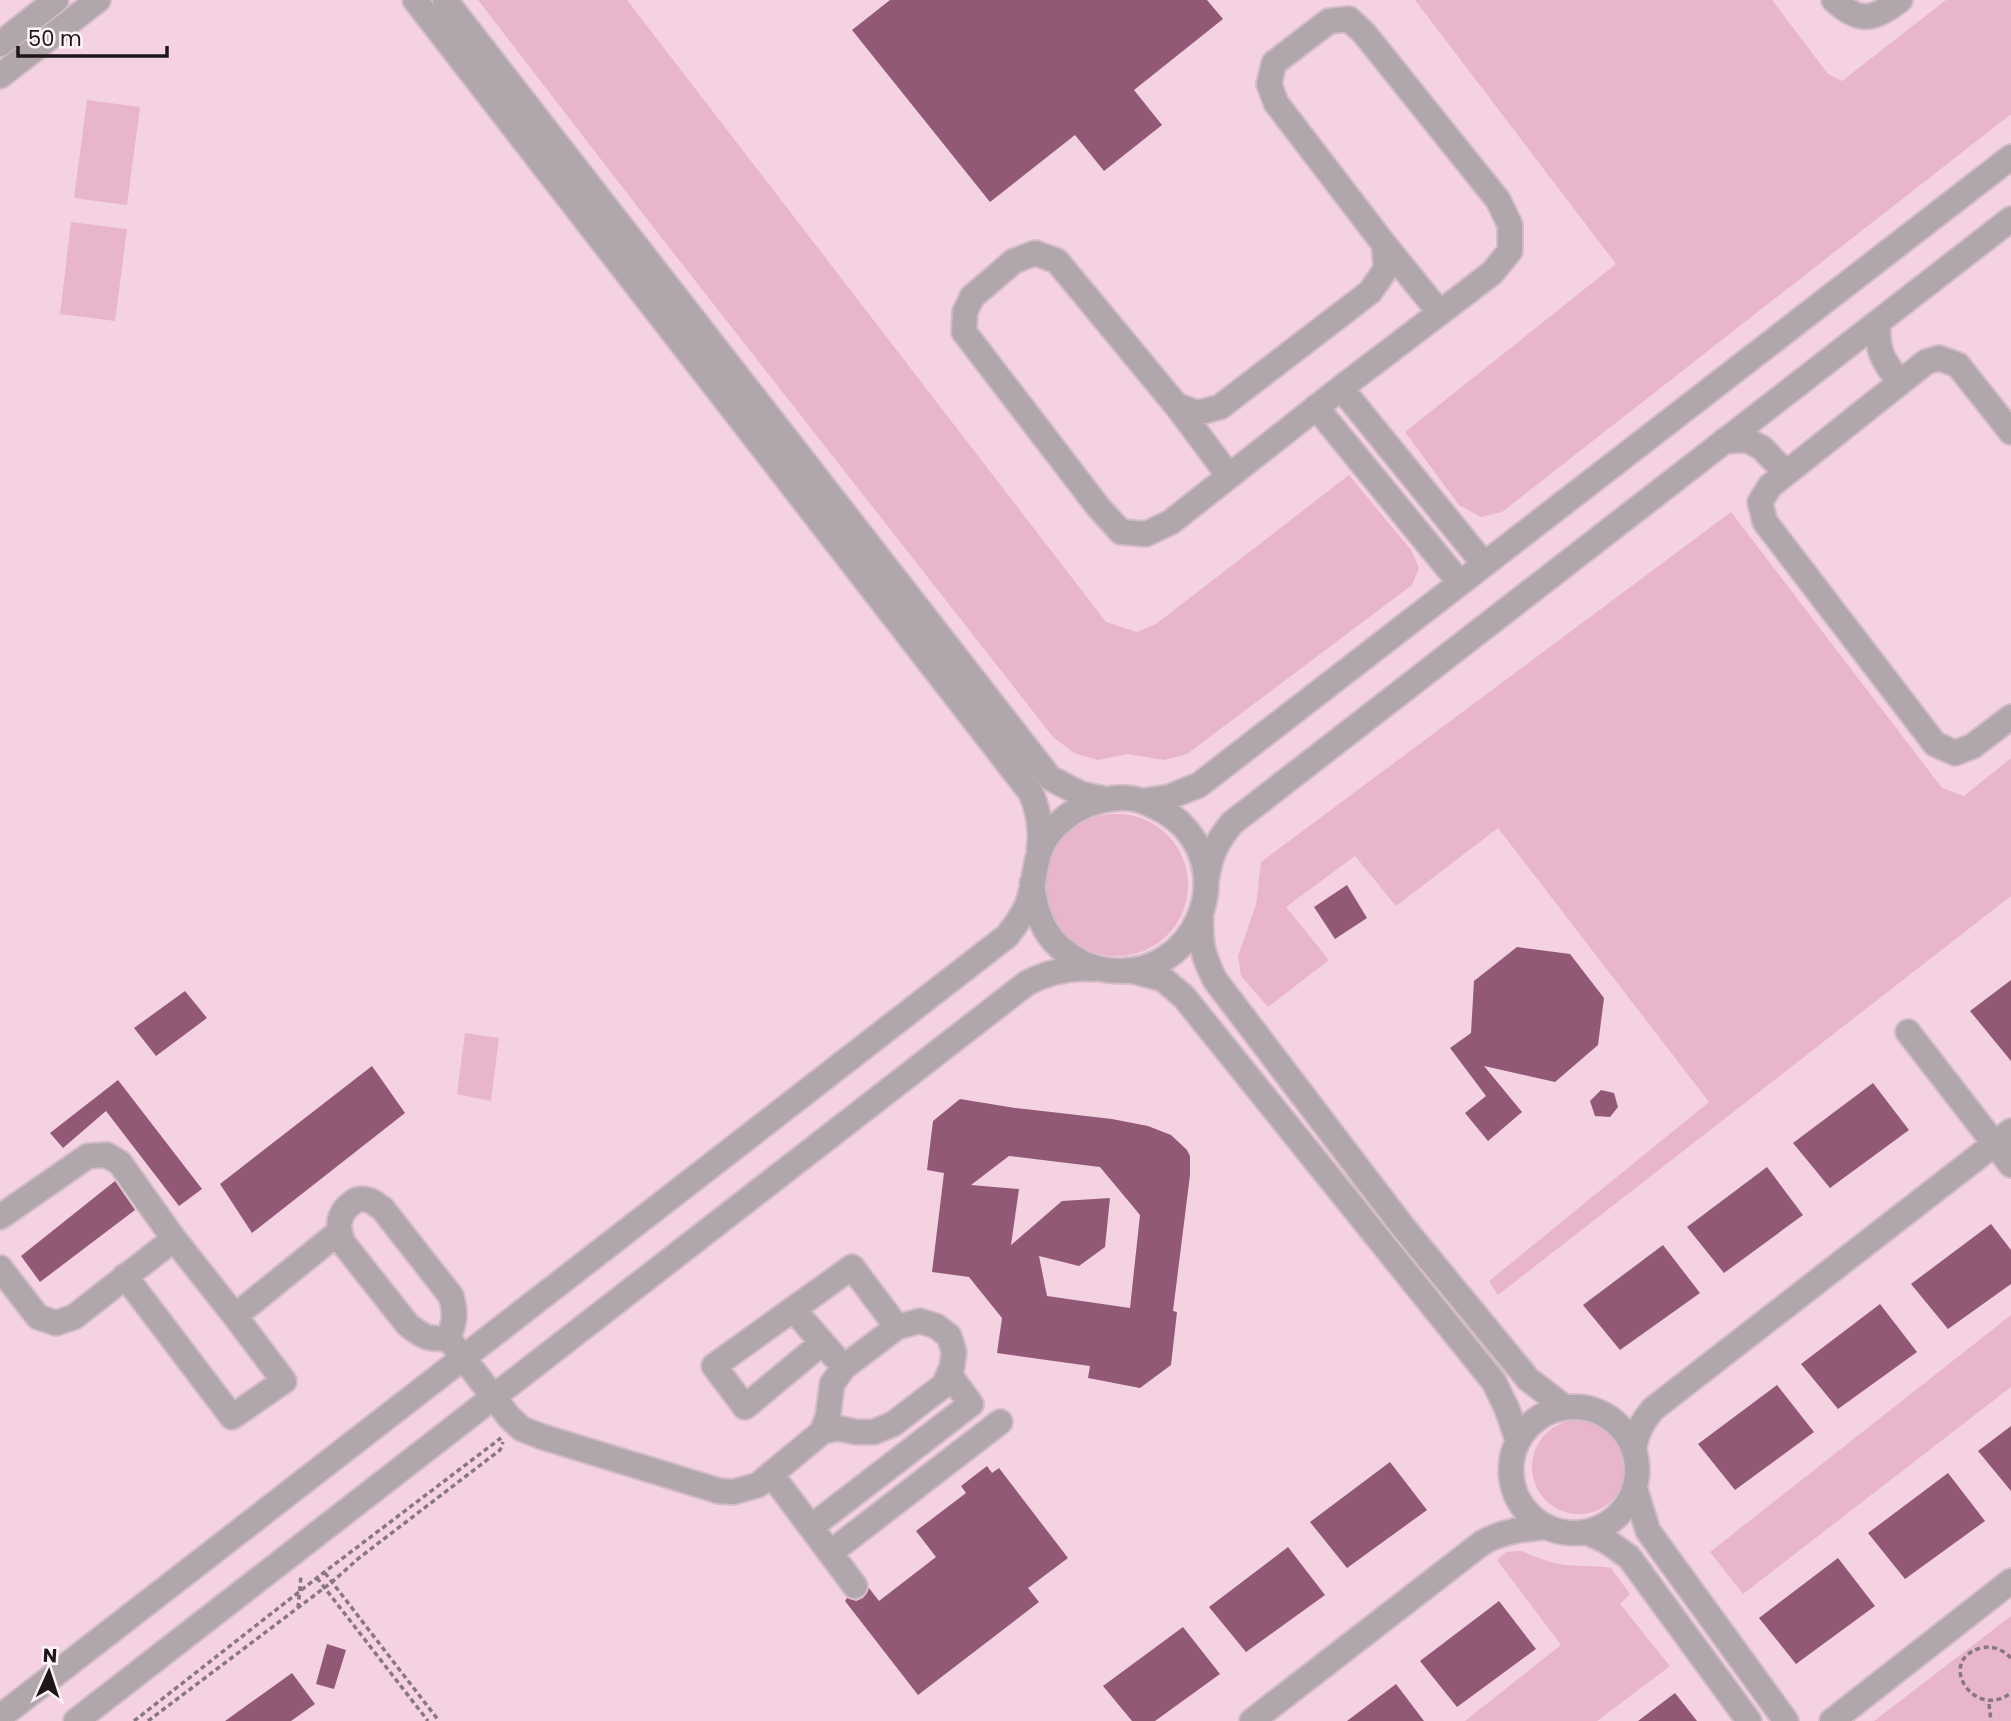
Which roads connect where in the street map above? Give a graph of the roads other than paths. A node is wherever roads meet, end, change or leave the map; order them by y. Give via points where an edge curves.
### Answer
1 (56, 0) edge
2 (98, 0) edge
3 (415, 0) edge
4 (445, 0) edge
5 (1834, 0) edge
6 (1900, 0) edge
7 (0, 44) edge
8 (0, 76) edge
9 (2011, 157) edge
10 (2011, 219) edge
11 (1384, 244) junction
12 (1440, 313) junction
13 (1878, 322) junction
14 (1900, 383) junction
15 (1342, 388) junction
16 (1176, 405) junction
17 (1317, 407) junction
18 (2011, 432) edge
19 (1724, 441) junction
20 (1786, 472) junction
21 (1229, 476) junction
22 (1484, 564) junction
23 (1460, 583) junction
24 (2011, 716) edge
25 (1131, 800) junction
26 (1034, 872) junction
27 (1204, 903) junction
28 (1119, 971) junction
29 (1908, 1032) dead end
30 (2003, 1137) edge
31 (2011, 1164) edge
32 (0, 1217) edge
33 (339, 1232) junction
34 (174, 1239) junction
35 (0, 1268) edge
36 (125, 1276) junction
37 (793, 1309) junction
38 (235, 1316) junction
39 (897, 1327) junction
40 (448, 1338) junction
41 (822, 1343) junction
42 (463, 1358) junction
43 (844, 1367) junction
44 (949, 1374) junction
45 (493, 1397) junction
46 (1564, 1407) junction
47 (1653, 1409) junction
48 (1606, 1415) junction
49 (1000, 1422) dead end
50 (822, 1432) junction
51 (864, 1432) junction
52 (1518, 1441) junction
53 (1634, 1448) junction
54 (892, 1465) junction
55 (771, 1474) junction
56 (1511, 1480) junction
57 (1635, 1489) junction
58 (811, 1527) junction
59 (1547, 1527) junction
60 (1587, 1532) junction
61 (1482, 1543) junction
62 (830, 1553) junction
63 (2011, 1581) edge
64 (855, 1586) dead end
65 (0, 1717) edge
66 (76, 1721) edge
67 (1252, 1721) edge
68 (1749, 1721) edge
69 (1786, 1721) edge
70 (1832, 1721) edge

1 - 7 street
2 - 8 street
3 - 26 street via 1031,793 1040,824
4 - 25 street via 1050,778 1093,798
5 - 6 street via 1847,12 1866,19
9 - 22 street
10 - 13 street
11 - 12 street
11 - 12 street via 1276,103 1269,84 1274,63 1329,21 1349,19 1364,33 1497,200 1510,225 1510,251 1492,273
11 - 16 street via 1385,269 1370,292 1220,407 1197,413
12 - 15 street
13 - 14 street via 1877,343
13 - 19 street
14 - 18 street via 1926,362 1939,358 1958,365
14 - 20 street
15 - 17 street
15 - 22 street
16 - 21 street
16 - 21 street via 1057,261 1035,253 1014,261 972,297 964,332 1121,532 1146,534 1171,522
17 - 21 street
17 - 23 street
19 - 20 street via 1746,440 1762,448
19 - 27 street via 1231,823 1212,855
20 - 24 street via 1759,502 1765,522 1935,744 1955,753 1973,746
22 - 23 street
23 - 25 street via 1199,785 1168,797
25 - 26 street via 1097,801 1058,823 1044,841
25 - 27 street via 1165,811 1184,826 1205,868
26 - 28 street via 1034,904 1053,941 1087,965
26 - 42 street via 1027,905 1007,936
27 - 28 street via 1191,935 1174,953 1154,965
27 - 46 street via 1200,939 1214,980 1420,1248 1528,1379
28 - 45 street via 1075,968 1027,983
28 - 52 street via 1163,979 1184,997 1494,1382
29 - 30 street
30 - 31 street
30 - 47 street
32 - 34 street via 88,1156 107,1155 120,1163
33 - 38 street
33 - 40 street via 408,1325 433,1340
33 - 40 street via 340,1216 356,1199 369,1199 382,1209 451,1296 456,1311
34 - 36 street
34 - 38 street
35 - 36 street via 38,1317 56,1323 74,1317
36 - 38 street via 232,1417 284,1381
37 - 39 street via 852,1267
37 - 41 street
37 - 41 street via 714,1366 745,1407
39 - 43 street
39 - 44 street via 919,1321 949,1336 954,1352
40 - 42 street
41 - 43 street
42 - 45 street
42 - 65 street
43 - 50 street via 832,1384
44 - 51 street via 944,1385 892,1424
44 - 54 street via 971,1404
45 - 55 street via 522,1429 719,1491 746,1490
45 - 66 street
46 - 48 street
46 - 52 street via 1545,1413
47 - 48 street
47 - 53 street via 1637,1433
48 - 53 street via 1623,1429
49 - 62 street
50 - 51 street via 837,1428
50 - 55 street
51 - 54 street
52 - 56 street via 1511,1460
53 - 57 street via 1638,1468
54 - 58 street
55 - 58 street
56 - 59 street via 1530,1515
56 - 61 street via 1501,1517
57 - 60 street via 1617,1517
57 - 69 street via 1648,1531
58 - 62 street
59 - 60 street
59 - 61 street via 1515,1530
60 - 68 street via 1629,1557
61 - 67 street
62 - 64 street
63 - 70 street

